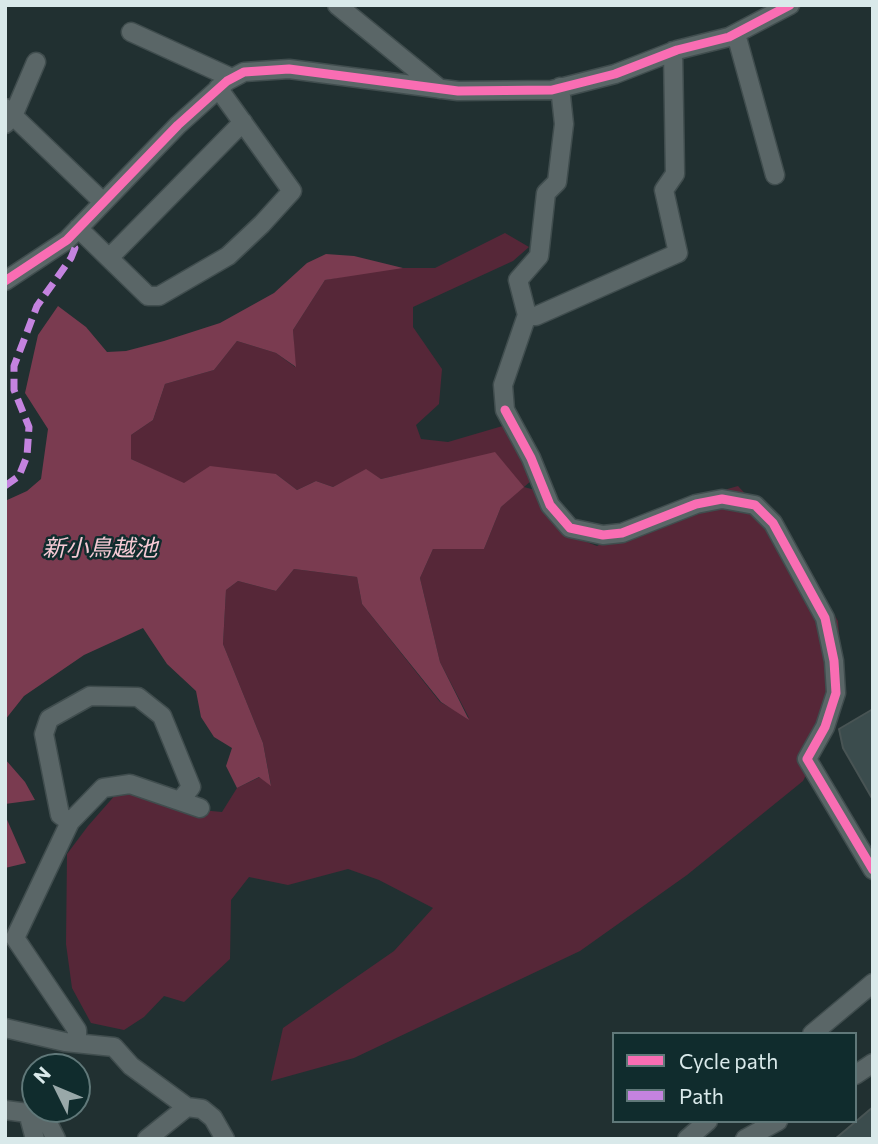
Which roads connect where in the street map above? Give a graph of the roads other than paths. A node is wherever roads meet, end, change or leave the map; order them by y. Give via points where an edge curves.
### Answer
1 (337, 5) edge
2 (753, 5) edge
3 (790, 5) edge
4 (763, 21) junction
5 (131, 32) dead end
6 (736, 34) junction
7 (673, 51) junction
8 (36, 62) dead end
9 (225, 83) junction
10 (560, 87) junction
11 (440, 89) junction
12 (8, 116) edge
13 (243, 122) junction
14 (775, 175) dead end
15 (103, 202) junction
16 (78, 228) junction
17 (109, 258) junction
18 (5, 281) edge
19 (527, 315) junction
20 (180, 801) junction
21 (200, 808) dead end
22 (70, 822) junction
23 (873, 870) edge
24 (873, 983) edge
25 (5, 1028) edge
26 (814, 1032) edge
27 (78, 1043) junction
28 (873, 1063) edge
29 (857, 1074) edge
30 (187, 1107) junction
31 (48, 1123) edge
32 (706, 1123) edge
33 (774, 1123) edge
34 (56, 1139) edge
35 (147, 1139) edge
36 (225, 1139) edge
37 (687, 1139) edge
38 (745, 1139) edge

1 - 11 street
2 - 4 street
3 - 4 street
4 - 6 street
5 - 9 street
6 - 7 street
6 - 14 street
7 - 10 street via 615,74
7 - 19 street via 675,174 664,190 678,253 536,316
8 - 12 street
9 - 11 street via 262,68
9 - 13 street
9 - 15 street
10 - 11 street
10 - 19 street via 564,124 557,182 546,193 538,256 518,280
12 - 15 street
13 - 17 street
13 - 17 street via 292,191 262,223 228,256 159,296 148,296
15 - 16 street
16 - 17 street
16 - 18 street via 68,240
19 - 23 street via 503,385 505,410 550,505 569,528 603,535 622,533 696,504 722,499 755,505 773,523 825,618 834,661 836,693 825,727 807,759
20 - 21 street
20 - 22 street via 130,784 103,788
20 - 22 street via 191,787 162,716 138,697 90,696 49,719 44,734 60,815
22 - 27 street via 15,938 78,1030
24 - 26 street
25 - 27 street
27 - 30 street via 114,1046 131,1066
28 - 29 street
30 - 35 street
30 - 36 street via 202,1109 213,1118
31 - 34 street
32 - 37 street
33 - 38 street

